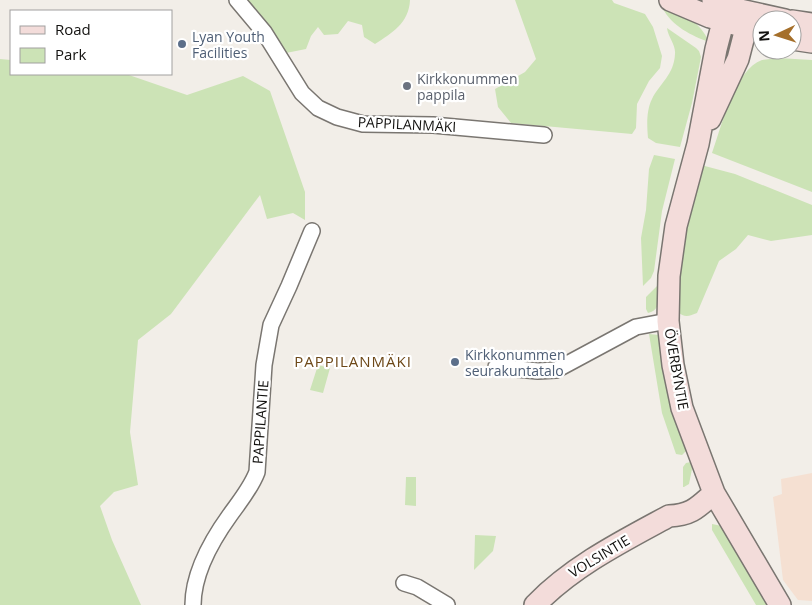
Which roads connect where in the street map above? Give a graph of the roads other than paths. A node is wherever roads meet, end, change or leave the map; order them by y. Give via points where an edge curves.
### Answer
1 (236, 0) edge
2 (670, 0) edge
3 (713, 0) edge
4 (743, 23) edge
5 (544, 135) dead end
6 (312, 231) dead end
7 (668, 321) junction
8 (496, 367) dead end
9 (714, 493) junction
10 (404, 583) dead end
11 (193, 605) edge
12 (447, 605) edge
13 (535, 605) edge
14 (780, 605) edge

1 - 5 street, PAPPILANMÄKI via 264,32 302,93 318,108 336,117 363,124 433,124
2 - 4 street via 690,10
3 - 4 street
4 - 7 street, ÖVERBYNTIE via 738,59 698,144 676,226 669,276
6 - 11 street, PAPPILANTIE via 271,325 264,365 257,472 253,484 206,555
7 - 8 street via 636,327 556,370
7 - 9 street, ÖVERBYNTIE via 682,408
9 - 13 street, VOLSINTIE via 686,497 676,504 669,516 583,564
9 - 14 street, ÖVERBYNTIE
10 - 12 street

